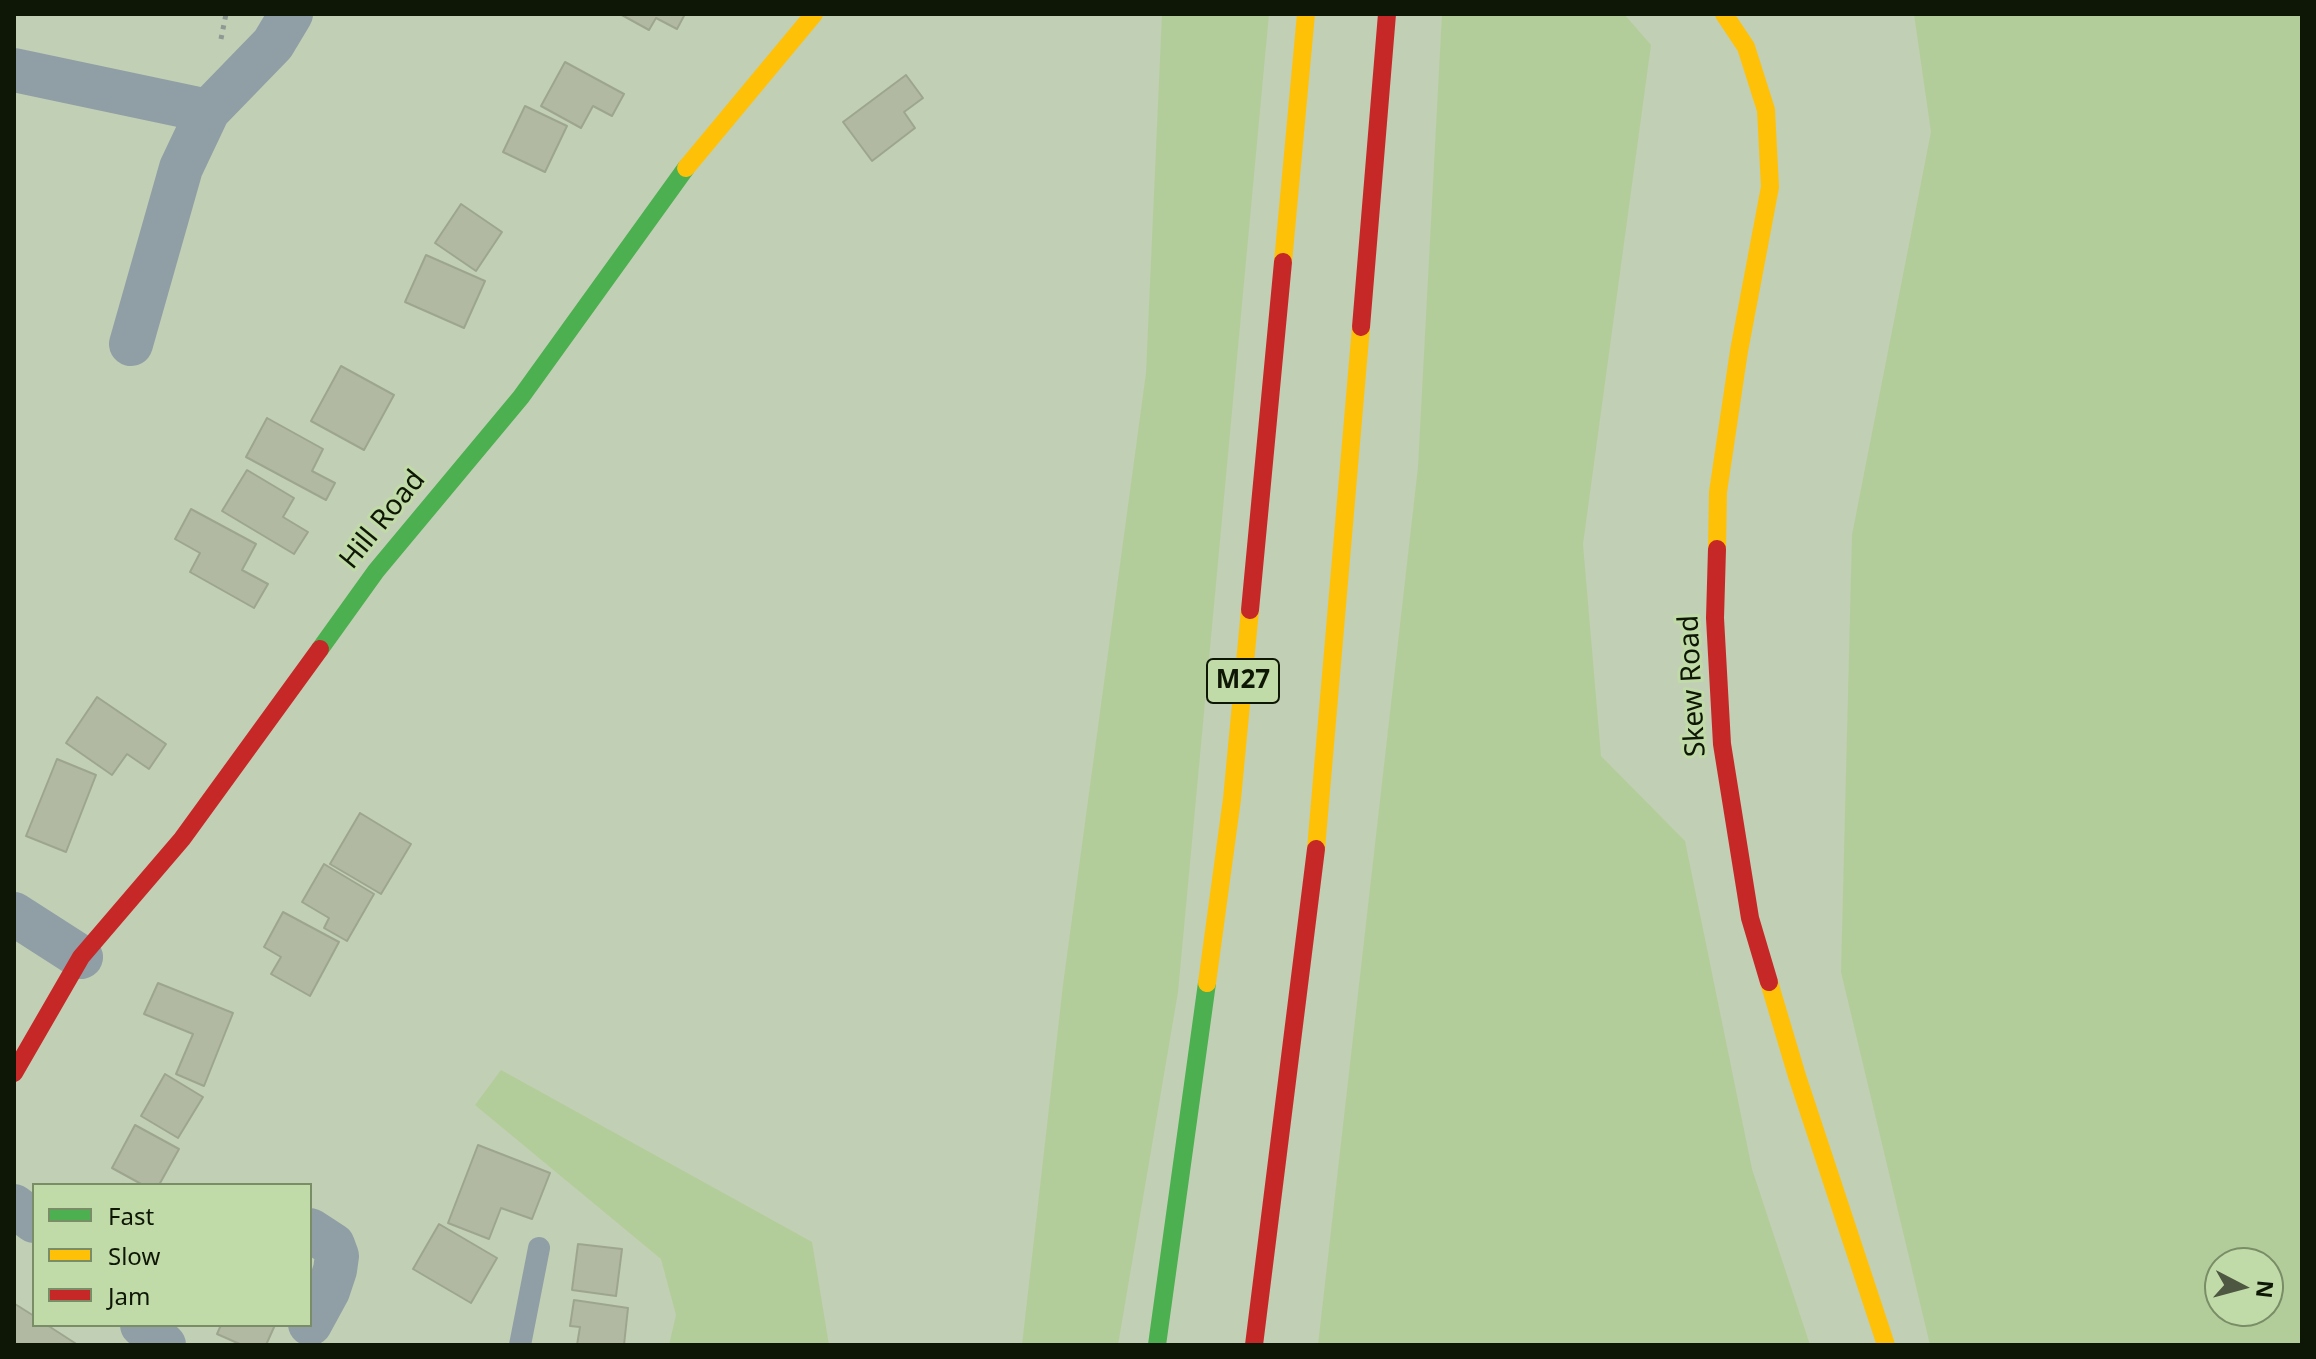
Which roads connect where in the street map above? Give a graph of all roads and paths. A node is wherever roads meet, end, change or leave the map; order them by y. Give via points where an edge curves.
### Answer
1 (291, 14) edge
2 (814, 14) edge
3 (1306, 14) edge
4 (1387, 14) edge
5 (1724, 14) edge
6 (14, 70) edge
7 (208, 111) junction
8 (131, 344) dead end
9 (14, 914) edge
10 (81, 957) junction
11 (14, 1073) edge
12 (14, 1206) edge
13 (32, 1220) edge
14 (312, 1231) edge
15 (539, 1248) dead end
16 (312, 1320) edge
17 (144, 1327) edge
18 (308, 1327) edge
19 (164, 1345) edge
20 (299, 1345) edge
21 (520, 1345) edge
22 (1157, 1345) edge
23 (1254, 1345) edge
24 (1886, 1345) edge

1 - 7 street via 273,44
2 - 10 main road, Hill Road via 698,151 521,397 376,571 182,839
3 - 22 main road, M27 via 1232,799
4 - 23 main road via 1320,817
5 - 24 main road, Skew Road via 1746,47 1766,110 1770,187 1718,492 1715,618 1722,744 1750,918
6 - 7 street
7 - 8 street via 181,168
9 - 10 street
10 - 11 main road, Hill Road
12 - 13 street
14 - 16 street via 333,1245 337,1256 328,1291
15 - 21 lane
17 - 19 street
18 - 20 street

